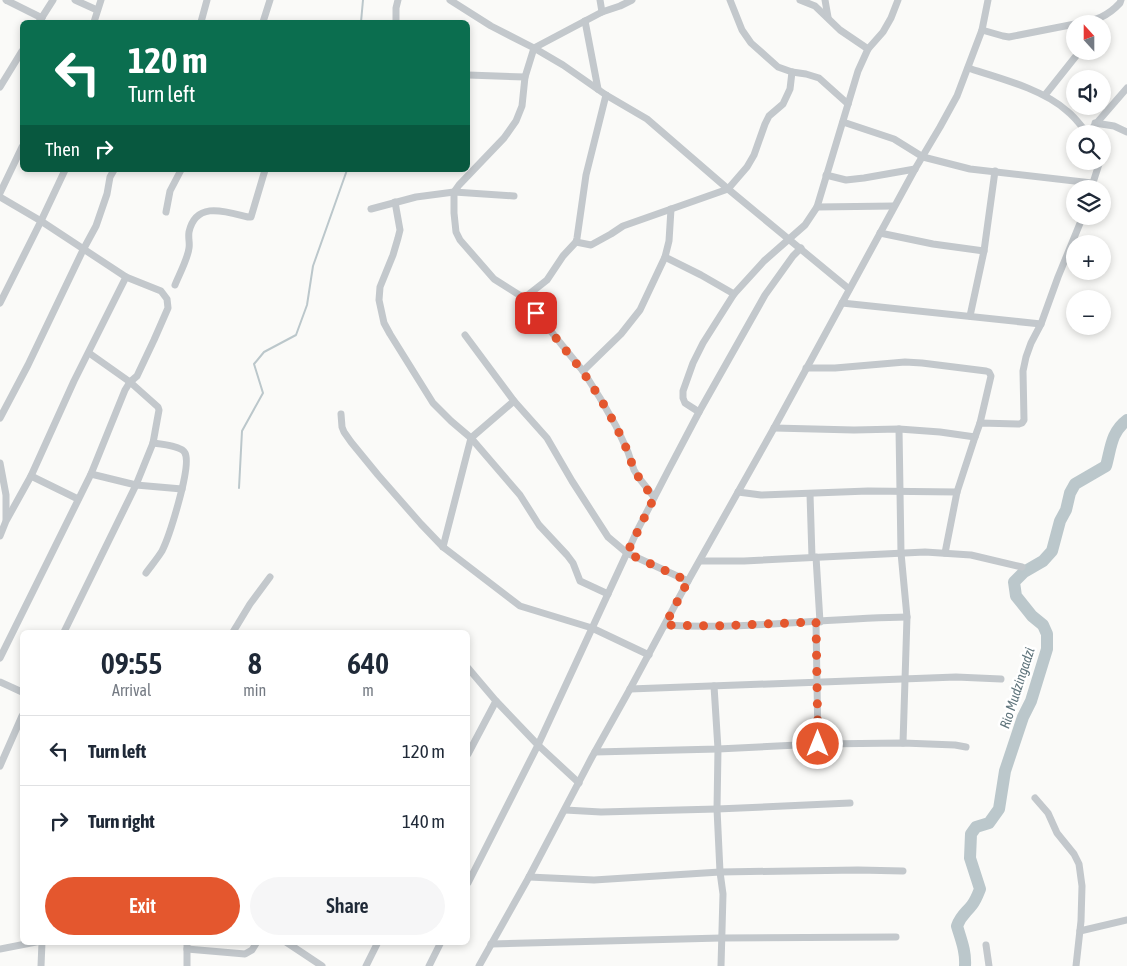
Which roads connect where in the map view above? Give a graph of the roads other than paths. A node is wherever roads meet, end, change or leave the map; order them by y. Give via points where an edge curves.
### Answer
1 (6, 0) edge
2 (53, 0) edge
3 (75, 0) edge
4 (101, 0) edge
5 (207, 0) edge
6 (270, 0) edge
7 (398, 0) edge
8 (450, 0) edge
9 (600, 0) edge
10 (632, 0) edge
11 (730, 0) edge
12 (800, 0) edge
13 (825, 0) edge
14 (898, 0) edge
15 (988, 0) edge
16 (1122, 1) edge
17 (97, 10) junction
18 (602, 12) junction
19 (1106, 15) edge
20 (828, 18) junction
21 (40, 20) edge
22 (94, 20) edge
23 (202, 20) edge
24 (265, 20) edge
25 (396, 20) edge
26 (585, 21) junction
27 (1066, 26) edge
28 (982, 30) junction
29 (534, 48) junction
30 (868, 49) junction
31 (20, 54) edge
32 (1073, 60) edge
33 (968, 68) junction
34 (792, 72) junction
35 (470, 75) edge
36 (525, 77) junction
37 (0, 87) edge
38 (1127, 88) edge
39 (598, 89) junction
40 (606, 95) junction
41 (1044, 96) junction
42 (848, 104) junction
43 (843, 122) junction
44 (1095, 124) joint
45 (1080, 125) edge
46 (1127, 132) edge
47 (20, 151) edge
48 (923, 157) junction
49 (915, 169) junction
50 (64, 172) edge
51 (113, 172) edge
52 (180, 172) edge
53 (264, 172) edge
54 (995, 172) junction
55 (826, 175) junction
56 (1066, 182) edge
57 (728, 189) junction
58 (454, 192) junction
59 (0, 194) edge
60 (514, 196) dead end
61 (0, 198) edge
62 (395, 202) junction
63 (894, 206) junction
64 (817, 207) junction
65 (371, 209) dead end
66 (671, 209) junction
67 (166, 212) dead end
68 (41, 221) junction
69 (1079, 225) edge
70 (880, 233) junction
71 (790, 239) junction
72 (576, 242) junction
73 (800, 248) junction
74 (83, 250) junction
75 (984, 251) junction
76 (664, 257) junction
77 (126, 277) junction
78 (175, 285) dead end
79 (849, 289) junction
80 (734, 294) junction
81 (524, 298) junction
82 (0, 303) edge
83 (842, 303) junction
84 (970, 316) junction
85 (1041, 324) junction
86 (465, 335) dead end
87 (88, 352) junction
88 (806, 368) junction
89 (583, 372) junction
90 (130, 382) junction
91 (514, 401) junction
92 (699, 412) junction
93 (342, 414) dead end
94 (0, 418) edge
95 (980, 423) junction
96 (774, 428) junction
97 (898, 429) junction
98 (975, 437) junction
99 (471, 438) junction
100 (153, 443) junction
101 (0, 462) edge
102 (91, 474) junction
103 (31, 476) junction
104 (136, 485) junction
105 (182, 490) junction
106 (738, 492) junction
107 (900, 492) junction
108 (957, 492) junction
109 (810, 494) junction
110 (654, 498) junction
111 (78, 499) junction
112 (6, 521) junction
113 (0, 536) edge
114 (443, 547) junction
115 (627, 553) junction
116 (901, 553) junction
117 (945, 553) junction
118 (814, 557) junction
119 (700, 561) junction
120 (1022, 567) dead end
121 (146, 573) dead end
122 (270, 577) dead end
123 (688, 581) junction
124 (608, 594) junction
125 (907, 617) junction
126 (818, 622) junction
127 (665, 625) junction
128 (592, 628) junction
129 (65, 630) edge
130 (234, 630) edge
131 (649, 655) junction
132 (0, 658) edge
133 (470, 670) edge
134 (904, 679) junction
135 (1001, 679) dead end
136 (0, 682) edge
137 (817, 682) junction
138 (714, 686) junction
139 (630, 689) junction
140 (20, 691) edge
141 (496, 701) junction
142 (20, 721) edge
143 (903, 743) junction
144 (818, 744) junction
145 (538, 745) junction
146 (966, 748) dead end
147 (718, 749) junction
148 (470, 750) edge
149 (595, 752) junction
150 (0, 766) edge
151 (579, 783) junction
152 (1035, 798) dead end
153 (850, 803) dead end
154 (717, 809) junction
155 (565, 810) junction
156 (903, 871) dead end
157 (720, 872) junction
158 (529, 877) junction
159 (470, 879) edge
160 (1127, 920) edge
161 (1080, 931) junction
162 (896, 937) dead end
163 (721, 938) junction
164 (491, 944) junction
165 (21, 945) edge
166 (42, 945) edge
167 (255, 945) edge
168 (290, 945) edge
169 (376, 945) edge
170 (438, 945) edge
171 (986, 945) dead end
172 (187, 946) edge
173 (0, 949) edge
174 (41, 966) edge
175 (187, 966) edge
176 (322, 966) edge
177 (366, 966) edge
178 (429, 966) edge
179 (479, 966) edge
180 (721, 966) edge
181 (989, 966) edge
182 (1076, 966) edge

1 - 21 street
2 - 21 street
3 - 17 street
4 - 17 street
5 - 23 street
6 - 24 street
7 - 25 street
8 - 29 street
9 - 18 street
10 - 18 street
11 - 34 street via 751,43 778,67
12 - 20 street via 814,6
13 - 20 street
14 - 30 street via 891,18
15 - 28 street
16 - 19 street
17 - 22 street
18 - 26 street
20 - 30 street
26 - 29 street
26 - 39 street
27 - 28 street via 1009,37
28 - 33 street
29 - 36 street
29 - 39 street
30 - 42 street
31 - 37 street
32 - 41 street
33 - 41 street
33 - 48 street via 957,96
34 - 42 street via 819,78
34 - 57 street via 790,89 783,104 769,116 754,155
35 - 36 street
36 - 58 street via 522,106 516,121
38 - 44 street
39 - 40 street
40 - 57 street via 647,119
40 - 72 street via 586,175
41 - 45 street via 1066,110
42 - 43 street
43 - 48 street via 894,140
43 - 55 street
44 - 46 street via 1114,126
47 - 59 street
48 - 49 street
48 - 54 street
49 - 55 street via 846,180
49 - 63 street
50 - 68 street
51 - 74 street via 96,226
52 - 67 street via 170,191
53 - 78 street via 251,217 213,210 194,220 189,233 189,249
54 - 56 street
54 - 75 street
55 - 64 street
57 - 66 street
57 - 71 street
58 - 60 street
58 - 62 street
58 - 81 street via 456,232 460,240 494,278
61 - 68 street
62 - 65 street
62 - 99 street via 400,230 380,287 384,323 433,403
63 - 64 street
63 - 70 street
64 - 71 street
66 - 72 street via 622,226 591,245
66 - 76 street via 669,241
68 - 74 street
68 - 82 street
69 - 85 street
70 - 75 street
70 - 79 street
71 - 73 street
71 - 80 street via 764,261
72 - 81 street via 544,283
73 - 79 street
73 - 92 street via 764,295
74 - 77 street
74 - 94 street
75 - 84 street
76 - 80 street
76 - 89 street via 634,320
77 - 87 street
77 - 90 street via 161,291 167,299 168,308 137,376
79 - 83 street
80 - 92 street via 703,343 683,391 685,403
81 - 89 street
83 - 84 street
83 - 88 street
84 - 85 street
85 - 95 street via 1031,343 1023,371 1024,420 1019,424
86 - 91 street
87 - 90 street
87 - 103 street
88 - 95 street via 904,362 986,371 991,376
88 - 96 street
89 - 110 street via 616,426 638,478
90 - 100 street via 158,407
90 - 102 street
91 - 99 street
91 - 115 street via 547,438 608,536
92 - 110 street
93 - 114 street via 342,427 351,442
95 - 98 street
96 - 97 street
96 - 106 street
97 - 98 street
97 - 107 street
98 - 108 street
99 - 114 street
99 - 124 street via 520,495 539,525 567,555 580,581
100 - 104 street
100 - 105 street via 185,452
101 - 112 street via 6,495
102 - 104 street
102 - 111 street
103 - 111 street
103 - 112 street
104 - 105 street
104 - 129 street
105 - 121 street via 165,543
106 - 109 street via 761,496
106 - 119 street
107 - 108 street
107 - 109 street
107 - 116 street
108 - 117 street
109 - 118 street
110 - 115 street
111 - 132 street
112 - 113 street
114 - 128 street via 520,606
115 - 123 street
115 - 124 street
116 - 117 street
116 - 118 street
116 - 125 street
117 - 120 street via 971,555
118 - 119 street
118 - 126 street
119 - 123 street
122 - 130 street
123 - 127 street
124 - 128 street
125 - 126 street
125 - 134 street
126 - 127 street
126 - 137 street
127 - 131 street
128 - 131 street
128 - 145 street
131 - 139 street
133 - 141 street
134 - 135 street
134 - 137 street
134 - 143 street
136 - 140 street
137 - 138 street
137 - 144 street
138 - 139 street
138 - 147 street
139 - 149 street
141 - 145 street
141 - 148 street
142 - 150 street
143 - 144 street
143 - 146 street
144 - 147 street
145 - 151 street
145 - 159 street
147 - 149 street
147 - 154 street
149 - 151 street
151 - 155 street
152 - 161 street via 1048,812 1057,833 1077,858 1082,886
153 - 154 street
154 - 155 street
154 - 157 street
155 - 158 street
156 - 157 street
157 - 158 street via 594,880
157 - 163 street via 723,894
158 - 164 street
160 - 161 street
161 - 182 street
162 - 163 street
163 - 164 street
163 - 180 street
164 - 179 street
165 - 173 street
166 - 174 street
167 - 172 street via 245,954
168 - 176 street
169 - 177 street
170 - 178 street
171 - 181 street
172 - 175 street

